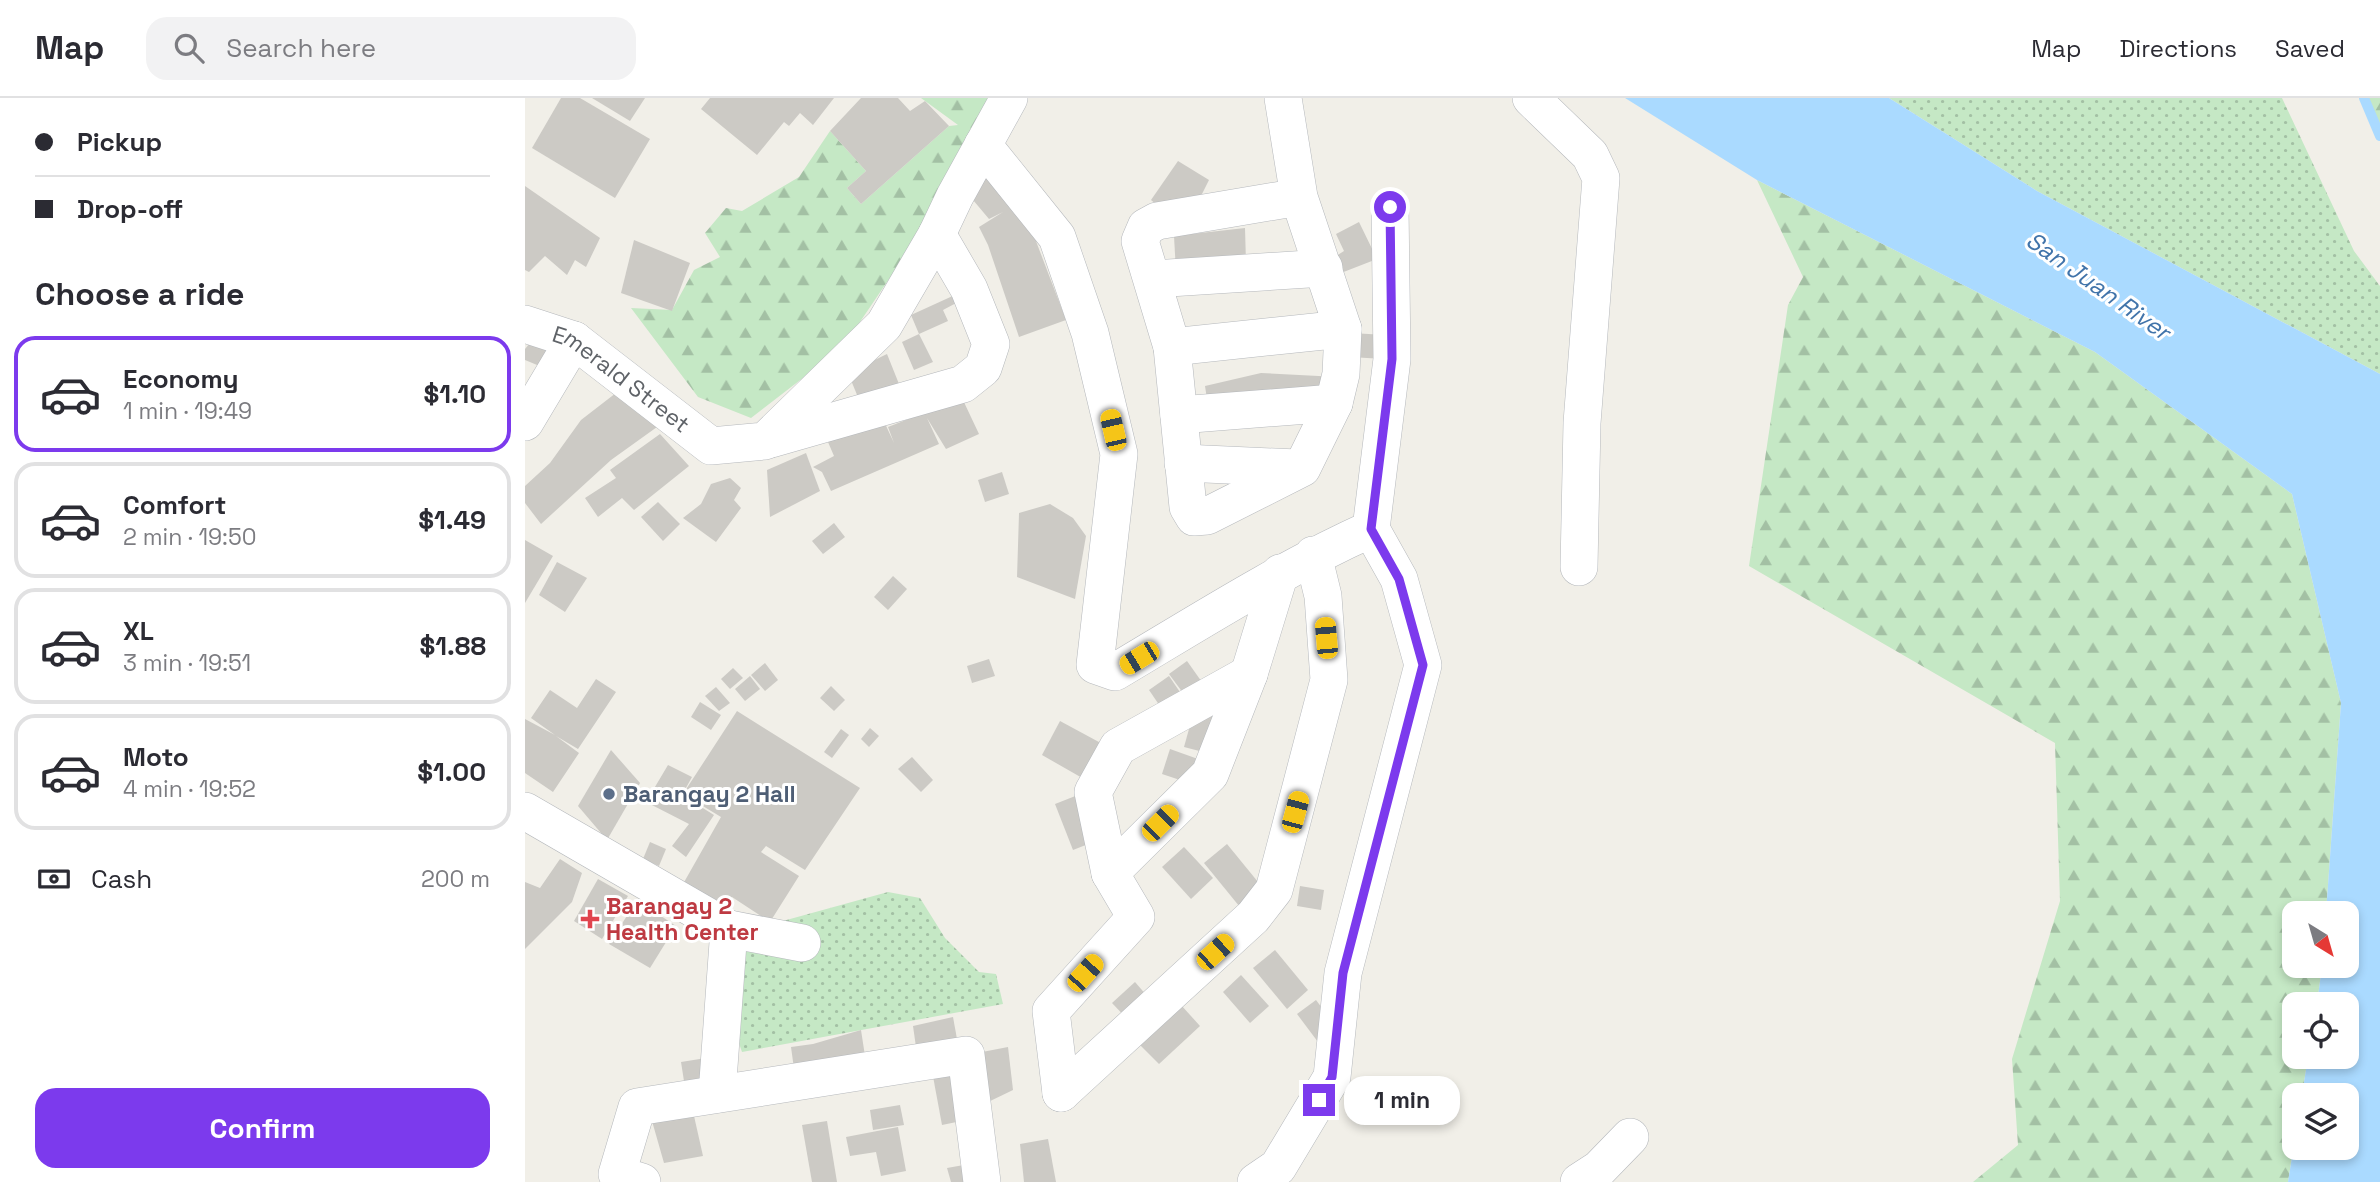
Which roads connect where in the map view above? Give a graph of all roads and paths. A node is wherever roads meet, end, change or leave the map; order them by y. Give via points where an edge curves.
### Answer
1 (1009, 98) edge
2 (1283, 98) edge
3 (1531, 98) edge
4 (983, 145) junction
5 (1300, 197) junction
6 (1390, 207) dead end
7 (937, 234) junction
8 (1324, 268) junction
9 (1153, 279) junction
10 (525, 324) edge
11 (1343, 328) junction
12 (574, 340) junction
13 (1173, 347) junction
14 (1334, 403) junction
15 (1179, 415) junction
16 (525, 422) edge
17 (765, 441) junction
18 (1183, 463) junction
19 (1302, 468) junction
20 (1371, 529) junction
21 (1313, 555) junction
22 (1579, 567) dead end
23 (1280, 573) junction
24 (1249, 674) junction
25 (525, 811) edge
26 (1110, 873) junction
27 (729, 929) junction
28 (802, 943) dead end
29 (717, 1094) junction
30 (1630, 1137) dead end
31 (642, 1182) edge
32 (982, 1182) edge
33 (1256, 1182) edge
34 (1579, 1182) edge

1 - 4 street
2 - 5 street
3 - 22 street via 1590,155 1601,178 1582,423
4 - 7 street
4 - 23 street via 1057,237 1090,333 1119,454 1095,665 1115,672
5 - 8 street
5 - 9 street via 1157,221 1146,227 1140,241
6 - 20 street via 1392,359
7 - 17 street via 884,325
7 - 17 street via 968,289 991,344 983,368 963,384
8 - 9 street
8 - 11 street
9 - 13 street
10 - 12 street, Emerald Street
11 - 13 street
11 - 14 street
12 - 16 street
12 - 17 street, Emerald Street via 711,446
13 - 15 street
14 - 15 street
14 - 19 street
15 - 18 street
18 - 19 street
18 - 19 street via 1188,507 1194,517 1207,516
20 - 21 street
20 - 33 street via 1399,579 1423,665 1343,973 1332,1077 1278,1167
21 - 23 street
21 - 26 street via 1323,596 1329,680 1274,890 1253,917 1061,1093 1051,1011 1136,917
23 - 24 street
24 - 26 street via 1210,774
24 - 26 street via 1118,747 1093,792
25 - 27 street
27 - 28 street
27 - 29 street
29 - 31 street via 637,1107 617,1174
29 - 32 street via 966,1055
30 - 34 street via 1599,1170

